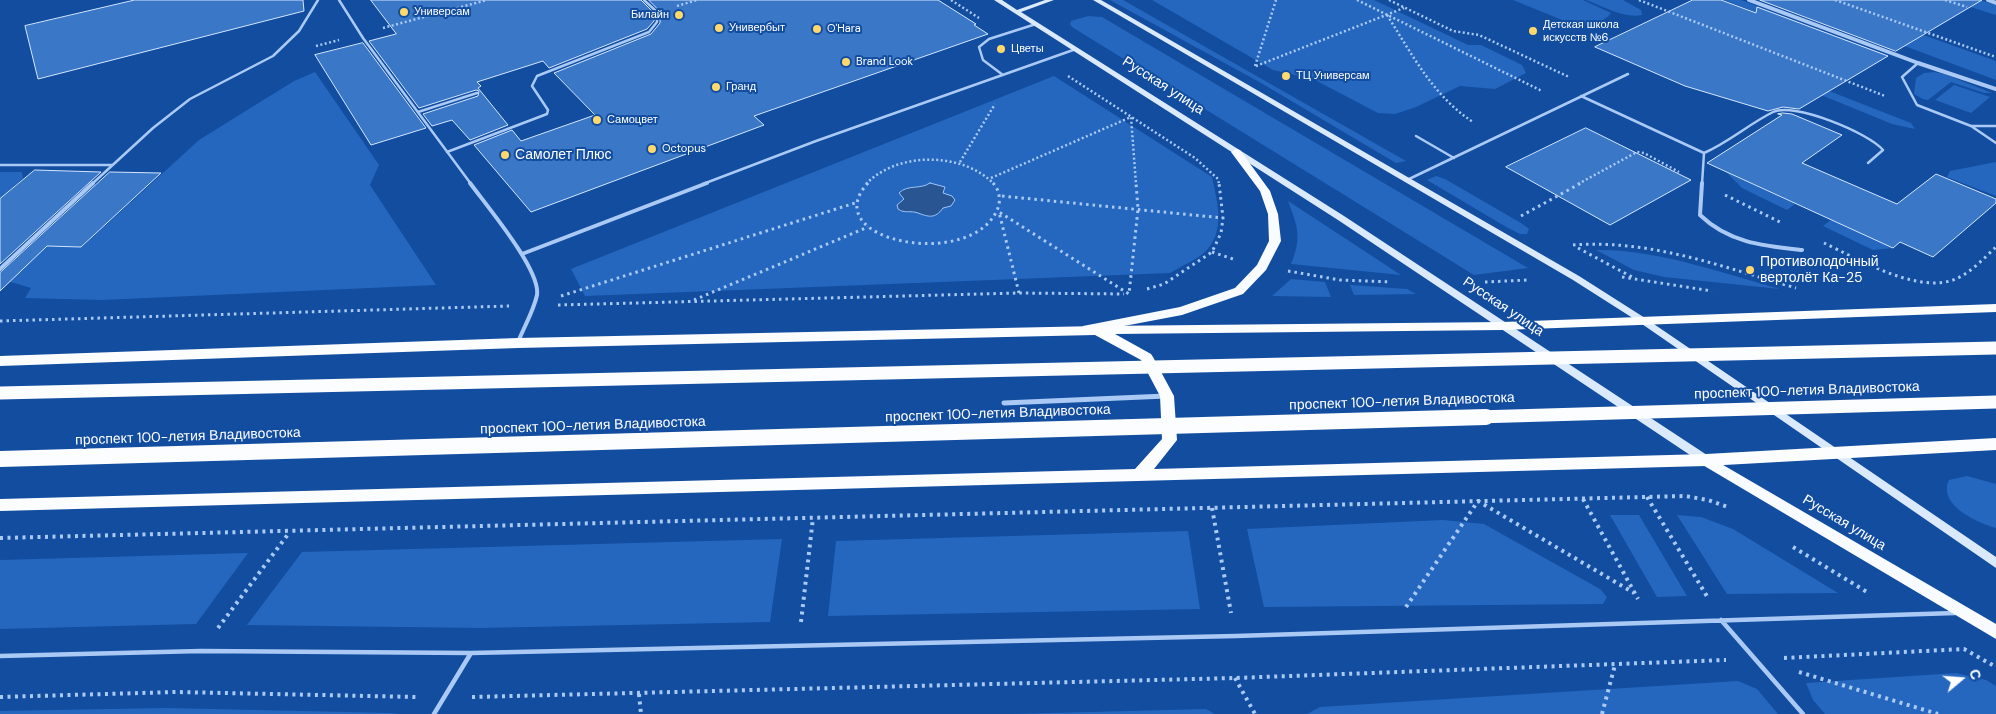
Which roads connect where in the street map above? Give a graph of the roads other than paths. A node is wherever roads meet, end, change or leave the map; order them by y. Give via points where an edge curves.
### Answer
1 (318, 0) edge
2 (339, 0) edge
3 (644, 0) edge
4 (997, 0) edge
5 (1051, 0) edge
6 (1096, 0) edge
7 (1749, 0) edge
8 (1988, 0) edge
9 (1996, 3) edge
10 (1016, 12) junction
11 (1036, 24) junction
12 (1076, 49) junction
13 (1918, 63) junction
14 (1628, 74) dead end
15 (1003, 75) junction
16 (1996, 89) edge
17 (477, 93) dead end
18 (1581, 96) junction
19 (418, 112) junction
20 (1971, 126) junction
21 (1996, 126) edge
22 (1416, 136) dead end
23 (1996, 143) edge
24 (447, 152) junction
25 (1236, 152) junction
26 (1704, 153) junction
27 (1454, 158) junction
28 (1868, 163) dead end
29 (0, 165) edge
30 (112, 166) junction
31 (1407, 180) junction
32 (1802, 250) dead end
33 (522, 254) junction
34 (0, 269) edge
35 (1996, 308) edge
36 (1642, 320) junction
37 (1502, 326) junction
38 (1098, 330) junction
39 (1077, 331) junction
40 (518, 342) junction
41 (1996, 348) edge
42 (0, 362) edge
43 (0, 393) edge
44 (1167, 396) junction
45 (1996, 402) edge
46 (1004, 403) dead end
47 (1996, 444) edge
48 (1836, 453) junction
49 (0, 459) edge
50 (1706, 460) junction
51 (1140, 474) junction
52 (0, 505) edge
53 (1996, 563) edge
54 (1962, 613) junction
55 (1721, 620) junction
56 (1996, 632) edge
57 (470, 653) junction
58 (0, 656) edge
59 (434, 714) edge
60 (1803, 714) edge

1 - 30 lane via 304,25 274,56 251,70 200,92 153,128
2 - 19 lane
3 - 24 lane via 657,12 657,22 649,32 538,76 532,86 548,110 547,114
4 - 10 main road, Русская улица
5 - 10 main road
6 - 31 main road
7 - 13 street
8 - 9 street
10 - 11 main road, Русская улица
11 - 12 main road, Русская улица
11 - 15 lane via 989,39 979,47 983,60
12 - 15 lane
12 - 25 main road, Русская улица
13 - 16 street
13 - 20 lane via 1902,78 1917,105
14 - 18 lane
15 - 33 lane via 816,141
17 - 19 lane
18 - 26 lane
18 - 27 lane
19 - 24 lane
20 - 21 lane
20 - 23 lane
22 - 27 lane
24 - 33 lane
25 - 37 main road, Русская улица
25 - 39 main road via 1265,191 1273,214 1275,241 1262,267 1239,291 1215,300 1182,310
26 - 28 lane via 1775,111 1790,109 1878,144 1883,150
26 - 32 lane via 1700,215 1709,225 1740,242
27 - 31 lane
29 - 30 lane
30 - 34 lane
31 - 36 main road
33 - 40 lane via 534,277 537,294
35 - 36 highway
36 - 37 highway
36 - 48 main road
37 - 38 highway
37 - 50 main road, Русская улица
38 - 39 highway
38 - 44 highway via 1146,358
39 - 40 highway
40 - 42 highway
41 - 43 highway, bridge
44 - 46 street
44 - 51 highway via 1170,440
45 - 49 highway, проспект 100-летия Владивостока, bridge
47 - 48 highway
48 - 50 highway
48 - 53 main road
50 - 51 highway
50 - 54 main road, Русская улица
51 - 52 highway
54 - 55 lane
54 - 56 main road, Русская улица
55 - 57 lane via 1236,636
55 - 60 lane
57 - 58 lane via 201,651
57 - 59 lane

